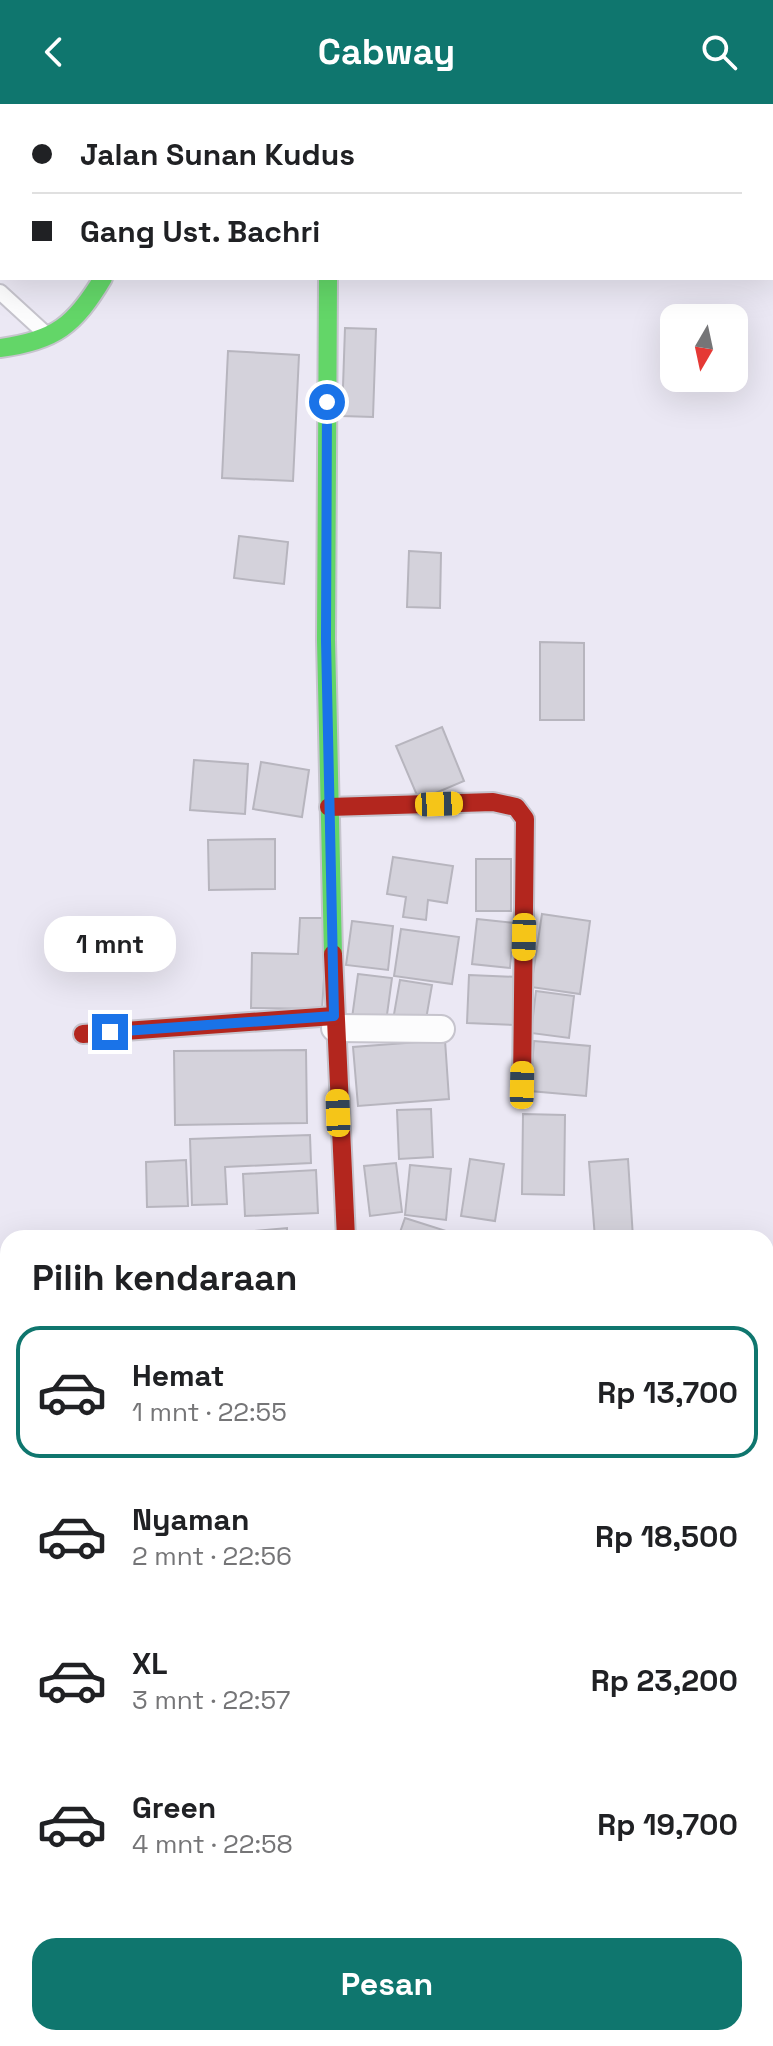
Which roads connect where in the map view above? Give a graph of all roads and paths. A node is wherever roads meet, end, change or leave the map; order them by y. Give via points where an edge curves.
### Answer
1 (102, 280) edge
2 (333, 280) edge
3 (0, 292) edge
4 (50, 338) junction
5 (0, 348) edge
6 (329, 807) junction
7 (334, 1022) junction
8 (441, 1029) dead end
9 (83, 1034) dead end
10 (522, 1085) dead end
11 (346, 1230) edge

1 - 4 street via 83,314
2 - 6 street via 326,640
3 - 4 lane
4 - 5 street
6 - 7 street
6 - 10 street via 493,802 516,807 525,819
7 - 8 street
7 - 9 street
7 - 11 street

